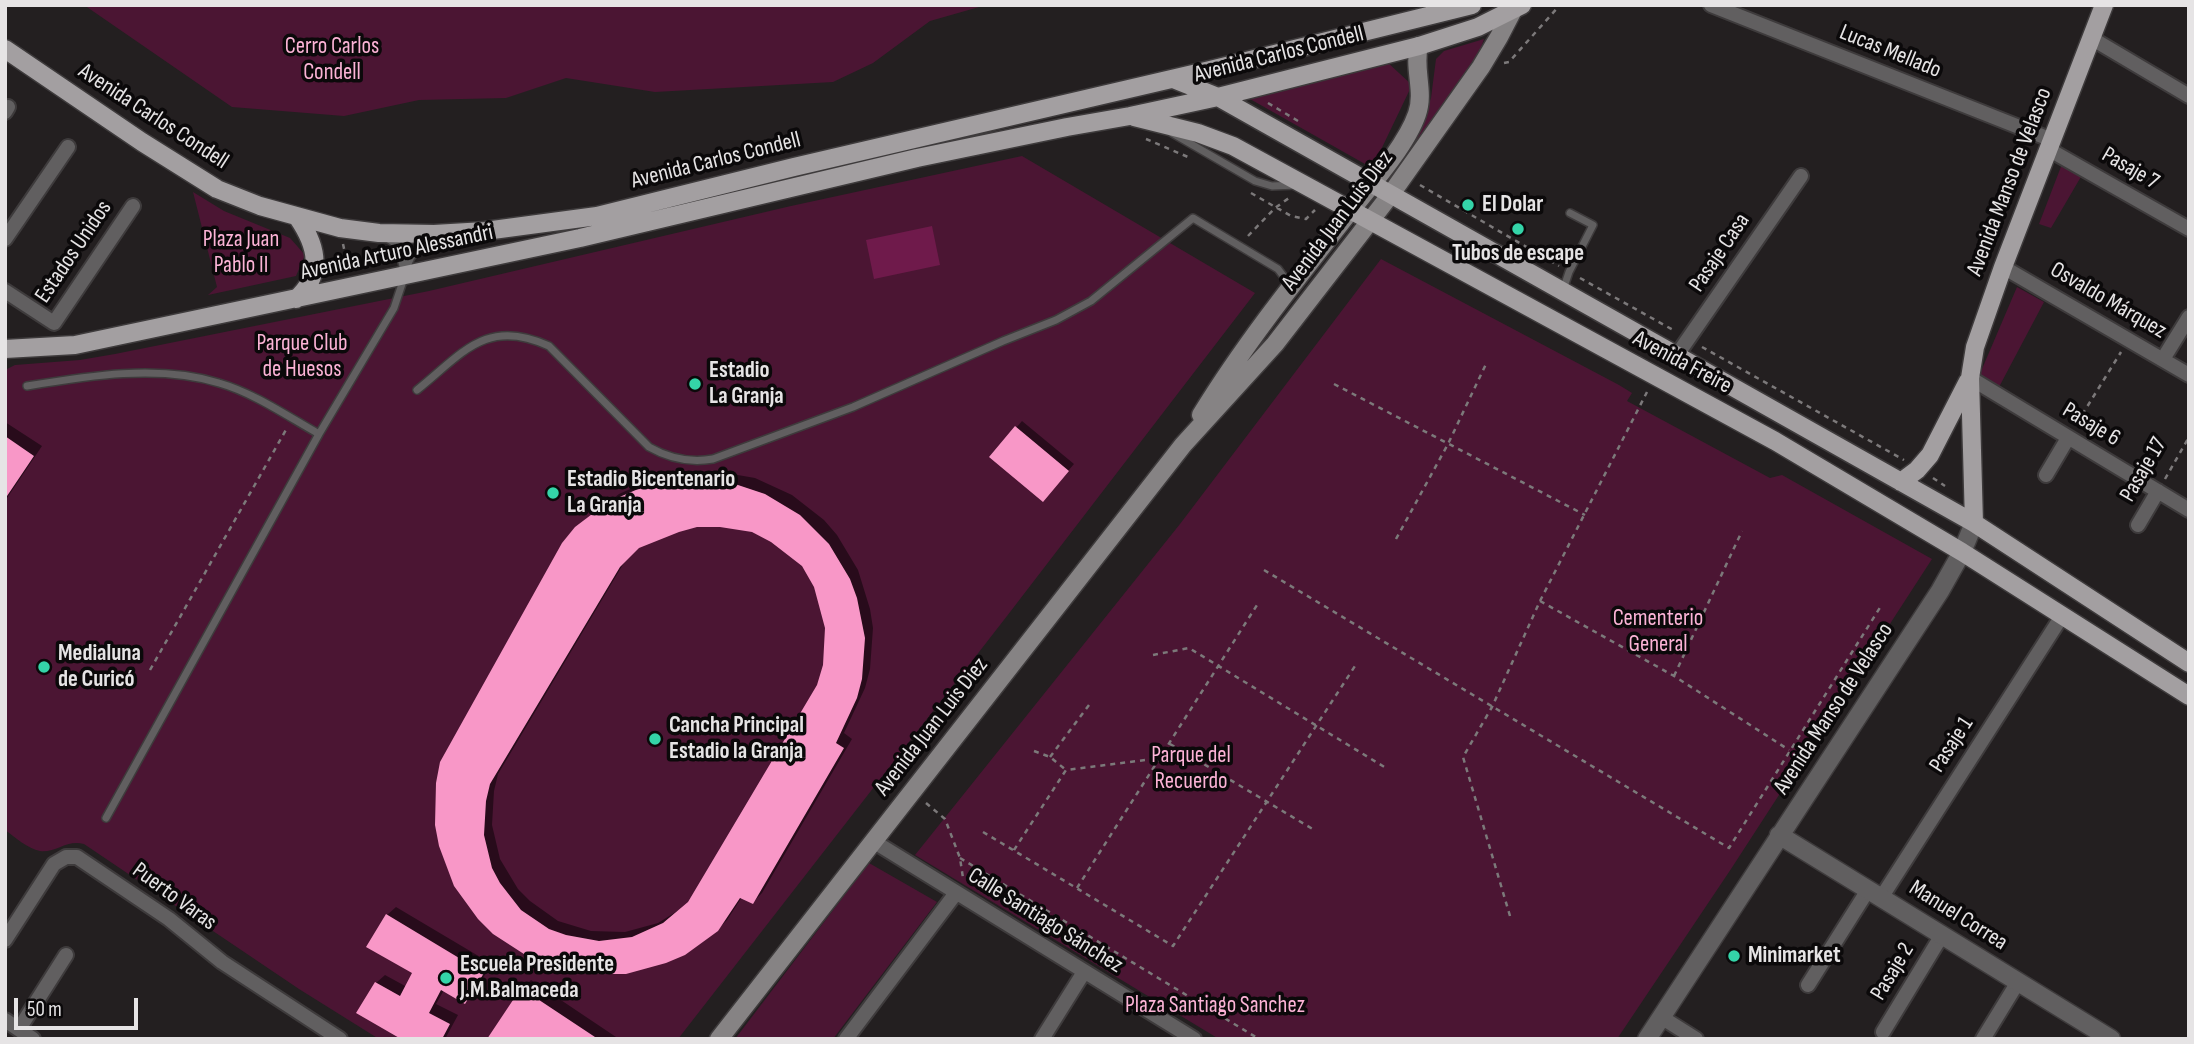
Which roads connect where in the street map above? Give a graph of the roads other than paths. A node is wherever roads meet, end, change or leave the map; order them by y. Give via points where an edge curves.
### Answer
1 (1472, 5) edge
2 (1712, 5) edge
3 (2104, 5) edge
4 (1517, 8) edge
5 (1445, 12) junction
6 (2091, 38) junction
7 (1419, 46) junction
8 (5, 48) edge
9 (1172, 79) junction
10 (2189, 96) edge
11 (1218, 97) junction
12 (1130, 116) junction
13 (2050, 145) junction
14 (68, 147) dead end
15 (1801, 176) dead end
16 (1373, 183) junction
17 (1391, 194) junction
18 (133, 206) dead end
19 (1351, 210) junction
20 (1570, 214) dead end
21 (299, 218) junction
22 (1370, 220) junction
23 (2189, 229) edge
24 (379, 233) junction
25 (434, 234) junction
26 (5, 239) edge
27 (509, 254) joint
28 (2003, 267) junction
29 (405, 273) junction
30 (1291, 286) junction
31 (5, 290) edge
32 (1562, 290) junction
33 (296, 299) junction
34 (2189, 317) edge
35 (5, 349) edge
36 (1677, 355) junction
37 (2163, 359) junction
38 (2189, 375) edge
39 (1970, 378) junction
40 (27, 386) dead end
41 (416, 390) dead end
42 (319, 434) junction
43 (2068, 438) junction
44 (1183, 445) junction
45 (2046, 475) dead end
46 (1901, 482) junction
47 (2158, 492) junction
48 (2189, 510) edge
49 (1974, 523) junction
50 (2138, 525) dead end
51 (1962, 552) junction
52 (2062, 616) junction
53 (2189, 663) edge
54 (2189, 696) edge
55 (106, 818) dead end
56 (1779, 835) junction
57 (873, 841) junction
58 (956, 893) junction
59 (1875, 894) junction
60 (1942, 935) junction
61 (5, 940) edge
62 (66, 955) dead end
63 (1084, 972) junction
64 (2018, 982) junction
65 (1808, 985) dead end
66 (1661, 1017) junction
67 (5, 1020) edge
68 (19, 1030) junction
69 (1883, 1032) dead end
70 (2089, 1033) edge
71 (1191, 1038) edge
72 (33, 1039) edge
73 (340, 1039) edge
74 (719, 1039) edge
75 (846, 1039) edge
76 (1042, 1039) edge
77 (1647, 1039) edge
78 (1696, 1039) edge
79 (1983, 1039) edge
80 (2111, 1039) edge

1 - 5 main road, Avenida Carlos Condell
2 - 13 street, Lucas Mellado
3 - 6 main road, Avenida Manso de Velasco
4 - 7 main road, Avenida Carlos Condell via 1478,27
4 - 17 main road, Avenida Juan Luis Diez
5 - 7 main road via 1429,27
5 - 9 main road, Avenida Carlos Condell
6 - 10 street
6 - 13 main road, Avenida Manso de Velasco
7 - 11 main road, Avenida Carlos Condell
7 - 16 main road, Avenida Juan Luis Diez via 1421,97 1416,116
8 - 21 main road, Avenida Carlos Condell via 217,189
9 - 11 main road, Avenida Freire
9 - 25 main road, Avenida Carlos Condell via 597,216
11 - 12 main road, Avenida Carlos Condell
11 - 16 main road, Avenida Freire
12 - 19 main road, Avenida Freire via 1233,146
12 - 27 main road, Avenida Carlos Condell via 917,158
13 - 23 street, Pasaje 7
13 - 28 main road, Avenida Manso de Velasco
14 - 26 street
15 - 36 street, Pasaje Casa
16 - 17 main road, Avenida Freire
16 - 19 main road, Avenida Juan Luis Diez
17 - 22 main road, Avenida Juan Luis Diez
17 - 32 main road, Avenida Freire
18 - 31 street, Estados Unidos via 54,323
19 - 22 main road, Avenida Freire
19 - 30 main road, Avenida Juan Luis Diez
20 - 32 lane via 1593,225
21 - 24 main road, Avenida Carlos Condell
21 - 33 main road via 310,237 315,264 308,287
22 - 44 main road, Avenida Juan Luis Diez via 1275,344
22 - 51 main road, Avenida Freire via 1775,441
24 - 25 main road, Avenida Carlos Condell
24 - 29 lane via 398,246
25 - 29 lane via 411,257
27 - 29 main road, Avenida Arturo Alessandri
28 - 37 street, Osvaldo Márquez
28 - 39 main road, Avenida Manso de Velasco via 1980,329
29 - 33 main road, Avenida Arturo Alessandri
29 - 42 lane via 394,308
30 - 41 lane via 1278,269 1193,218 1091,301 1056,320 853,407 713,459 680,460 649,447 549,346 528,338 504,335 479,341
30 - 44 main road, Avenida Juan Luis Diez via 1231,368
32 - 36 main road, Avenida Freire
33 - 35 main road, Avenida Arturo Alessandri via 75,345
34 - 37 street
36 - 46 main road, Avenida Freire
37 - 38 street, Osvaldo Márquez
39 - 43 street, Pasaje 6
39 - 46 main road, Avenida Manso de Velasco via 1930,455
39 - 49 main road, Avenida Manso de Velasco
40 - 42 lane via 89,375 195,377 239,390
42 - 55 lane
43 - 45 street
43 - 47 street, Pasaje 6
44 - 57 main road, Avenida Juan Luis Diez
46 - 49 main road, Avenida Freire
47 - 48 street, Pasaje 6
47 - 50 street, Pasaje 17
49 - 51 street, Avenida Manso de Velasco
49 - 53 main road, Avenida Freire
51 - 52 main road, Avenida Freire
51 - 56 street, Avenida Manso de Velasco
52 - 54 main road, Avenida Freire
52 - 59 street, Pasaje 1
56 - 59 street, Manuel Correa
56 - 66 street, Avenida Manso de Velasco
57 - 58 street, Calle Santiago Sánchez
57 - 74 main road, Avenida Juan Luis Diez
58 - 63 street, Calle Santiago Sánchez
58 - 75 street
59 - 60 street, Manuel Correa
59 - 65 street, Pasaje 1
60 - 64 street, Manuel Correa
60 - 69 street, Pasaje 2
61 - 73 street, Puerto Varas via 54,864 66,857 76,858
62 - 68 street
63 - 71 street, Calle Santiago Sánchez
63 - 76 street
64 - 70 street, Manuel Correa
64 - 79 street
66 - 77 street, Avenida Manso de Velasco
66 - 78 street
67 - 68 street
68 - 72 street
70 - 80 street, Manuel Correa

